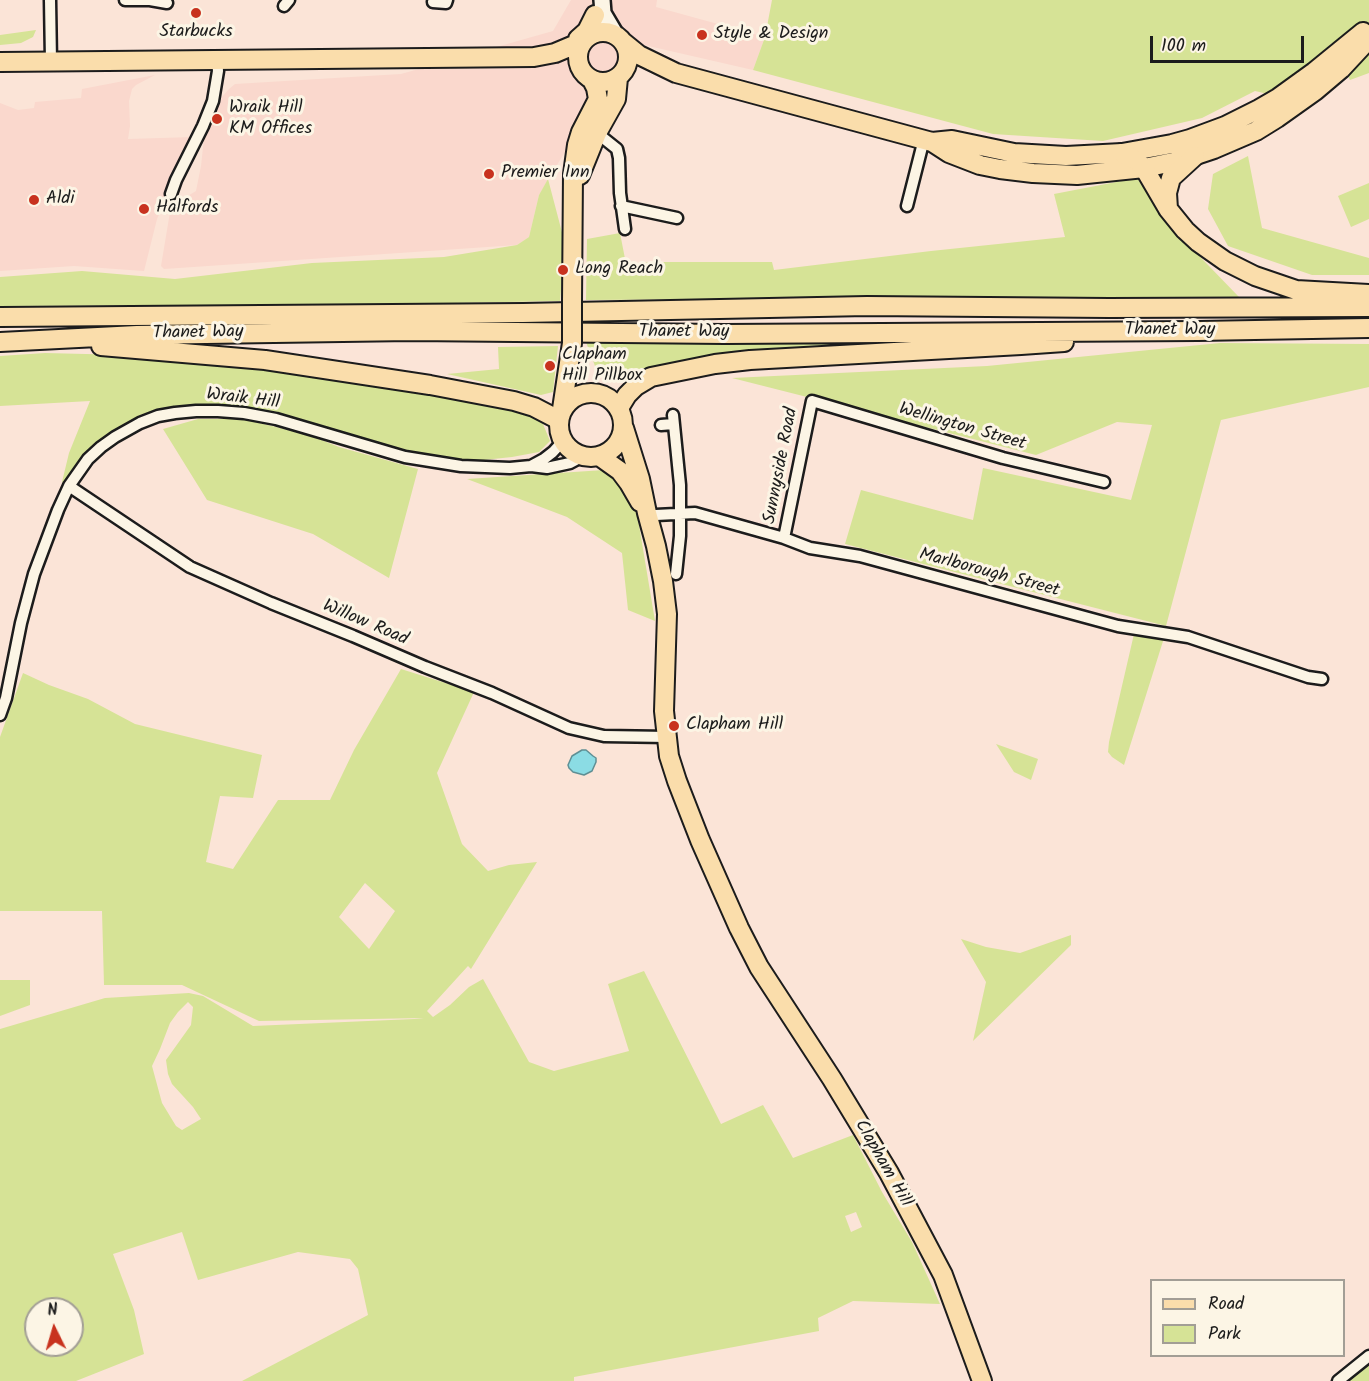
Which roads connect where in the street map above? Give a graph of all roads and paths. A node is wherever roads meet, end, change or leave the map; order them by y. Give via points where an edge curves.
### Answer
1 (50, 0) edge
2 (126, 0) edge
3 (150, 0) edge
4 (447, 0) edge
5 (166, 3) dead end
6 (433, 3) dead end
7 (599, 5) edge
8 (1369, 27) edge
9 (588, 37) junction
10 (619, 38) junction
11 (1369, 39) edge
12 (562, 51) junction
13 (534, 57) junction
14 (217, 59) junction
15 (51, 61) junction
16 (0, 62) edge
17 (676, 73) junction
18 (587, 75) junction
19 (620, 76) junction
20 (597, 133) junction
21 (928, 141) junction
22 (1122, 153) junction
23 (1195, 156) junction
24 (1144, 168) junction
25 (574, 193) junction
26 (171, 194) dead end
27 (621, 206) junction
28 (907, 206) dead end
29 (1168, 209) junction
30 (676, 218) dead end
31 (625, 229) dead end
32 (1369, 294) edge
33 (1369, 307) edge
34 (0, 317) edge
35 (1369, 328) edge
36 (1198, 331) junction
37 (28, 339) junction
38 (0, 342) edge
39 (572, 343) junction
40 (593, 392) junction
41 (812, 401) joint
42 (619, 408) junction
43 (560, 415) junction
44 (661, 425) dead end
45 (624, 428) junction
46 (563, 441) junction
47 (591, 456) junction
48 (531, 466) junction
49 (1104, 482) dead end
50 (69, 486) junction
51 (680, 513) junction
52 (648, 517) junction
53 (784, 538) junction
54 (676, 574) dead end
55 (1322, 679) dead end
56 (0, 716) edge
57 (668, 737) junction
58 (1369, 1356) edge
59 (982, 1381) edge
60 (1338, 1381) edge

1 - 15 street
2 - 3 street
3 - 5 street
4 - 6 street
7 - 9 main road
7 - 10 main road
7 - 12 main road via 584,34
8 - 22 main road via 1296,85 1241,118 1190,139
9 - 10 main road via 605,32
9 - 12 main road
9 - 18 main road via 579,51 579,65
10 - 17 main road via 639,55
10 - 19 main road via 627,48 628,62
11 - 23 main road via 1315,91 1277,118
12 - 13 main road
13 - 14 main road
13 - 18 main road via 561,60
14 - 15 main road
14 - 26 street via 213,101
15 - 16 main road
17 - 19 main road
17 - 21 main road
18 - 19 main road via 599,82
18 - 25 main road via 598,99 577,145
19 - 20 main road via 616,99
20 - 25 main road
20 - 27 street via 617,149
21 - 22 main road via 952,140 1047,156
21 - 24 main road via 980,165 1016,171 1077,175
21 - 28 street
22 - 24 main road
23 - 24 main road
23 - 29 main road via 1171,178
24 - 29 main road
25 - 39 main road, bridge
27 - 30 street
27 - 31 street
29 - 32 main road via 1198,242 1255,276 1296,290
33 - 34 main road, Thanet Way via 867,306
35 - 36 main road, Thanet Way
36 - 37 main road, Thanet Way via 411,331
36 - 42 main road via 729,362 651,377 636,386
37 - 38 main road, Thanet Way
37 - 43 main road via 265,360 430,385 514,401
39 - 40 main road via 576,366
39 - 43 main road
40 - 42 main road via 612,399
40 - 43 main road via 574,397
41 - 49 street, Wellington Street via 1003,458
41 - 53 street, Sunnyside Road
42 - 45 main road
43 - 46 main road
44 - 51 street via 673,420
45 - 47 main road via 616,446
45 - 52 main road, Clapham Hill
46 - 47 main road via 575,453
46 - 48 street
47 - 48 street, Wraik Hill via 560,466
47 - 52 main road, Clapham Hill via 620,471
48 - 50 street, Wraik Hill via 435,463 276,419 196,411 158,416 130,428 88,459
50 - 56 street, Wraik Hill via 34,574
50 - 57 street, Willow Road via 190,567 569,728 604,736
51 - 52 street, Marlborough Street
51 - 53 street, Marlborough Street via 695,513
51 - 54 street
52 - 57 main road, Clapham Hill via 667,614 664,711
53 - 55 street, Marlborough Street via 810,548 860,556 1118,626 1188,637
57 - 59 main road, Clapham Hill via 677,781 739,928 759,967 900,1194 943,1275
58 - 60 street

